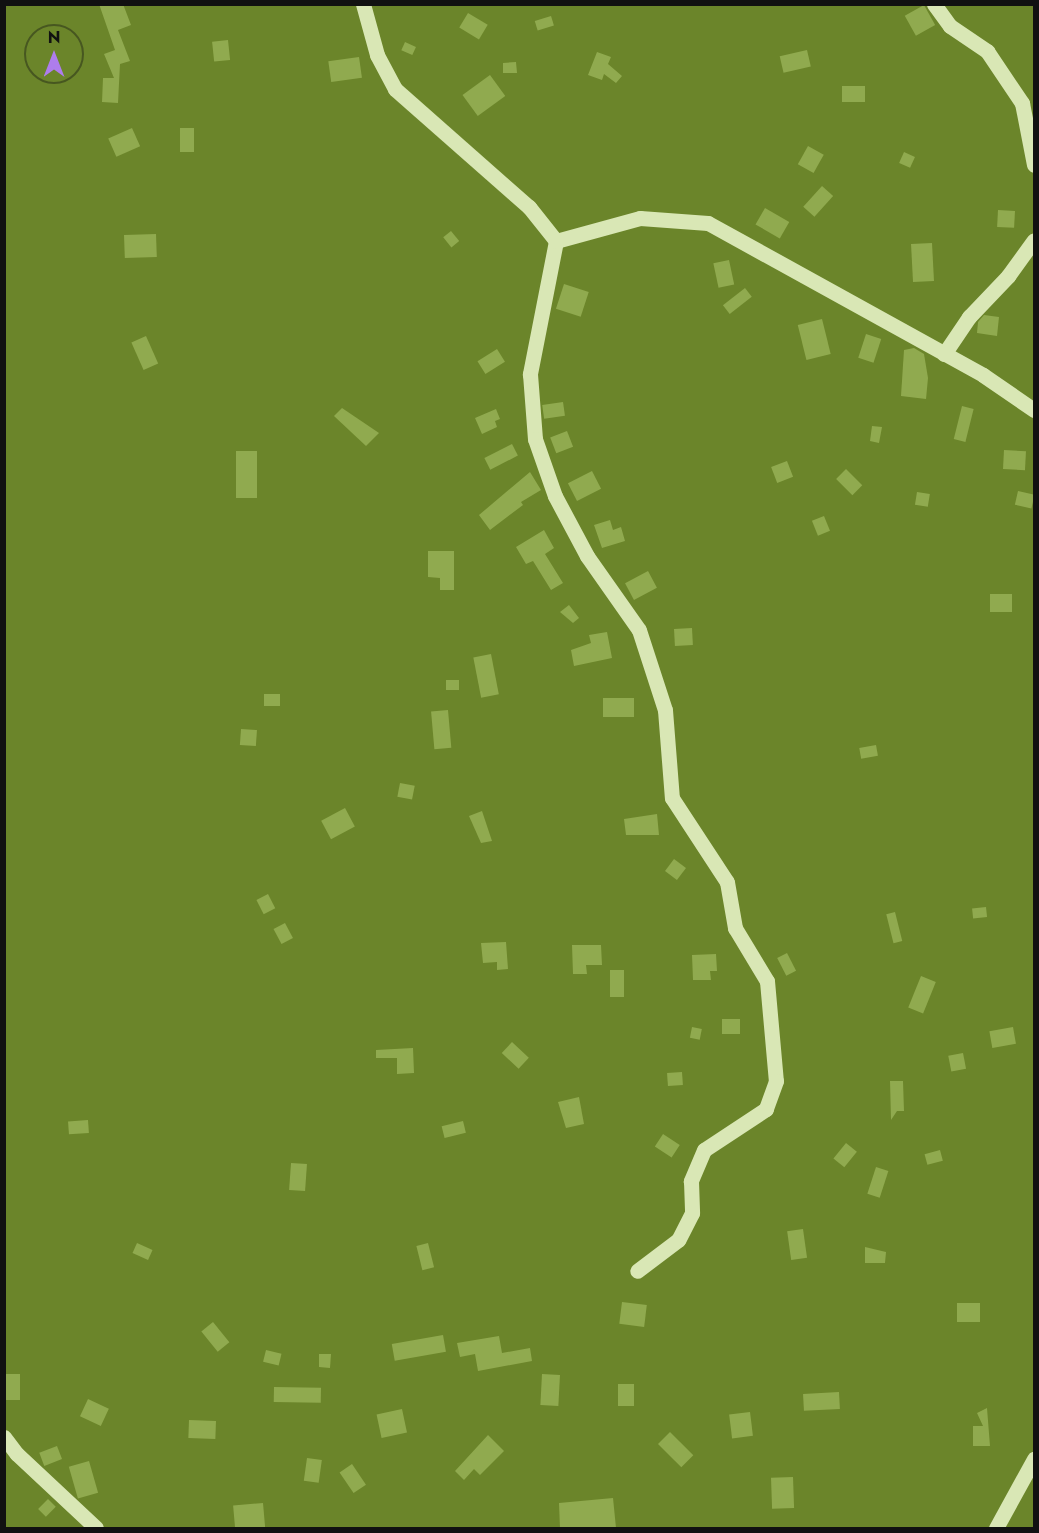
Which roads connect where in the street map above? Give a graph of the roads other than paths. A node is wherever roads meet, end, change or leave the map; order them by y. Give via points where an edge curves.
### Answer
1 (363, 4) edge
2 (934, 4) edge
3 (1035, 165) edge
4 (1035, 240) edge
5 (556, 241) junction
6 (944, 354) junction
7 (1035, 410) edge
8 (637, 1271) dead end
9 (4, 1437) edge
10 (1035, 1459) edge
11 (96, 1528) edge
12 (996, 1528) edge

1 - 5 street via 377,55 395,88 529,207
2 - 3 street via 950,26 987,51 1022,103
4 - 6 street via 969,317
5 - 6 street via 640,218 708,223
5 - 8 street via 530,374 535,439 555,496 587,556 639,630 665,710 672,798 728,882 735,928 767,981 775,1037 776,1081 766,1109 704,1149 691,1181 692,1213 678,1240
6 - 7 street
9 - 11 street
10 - 12 street

